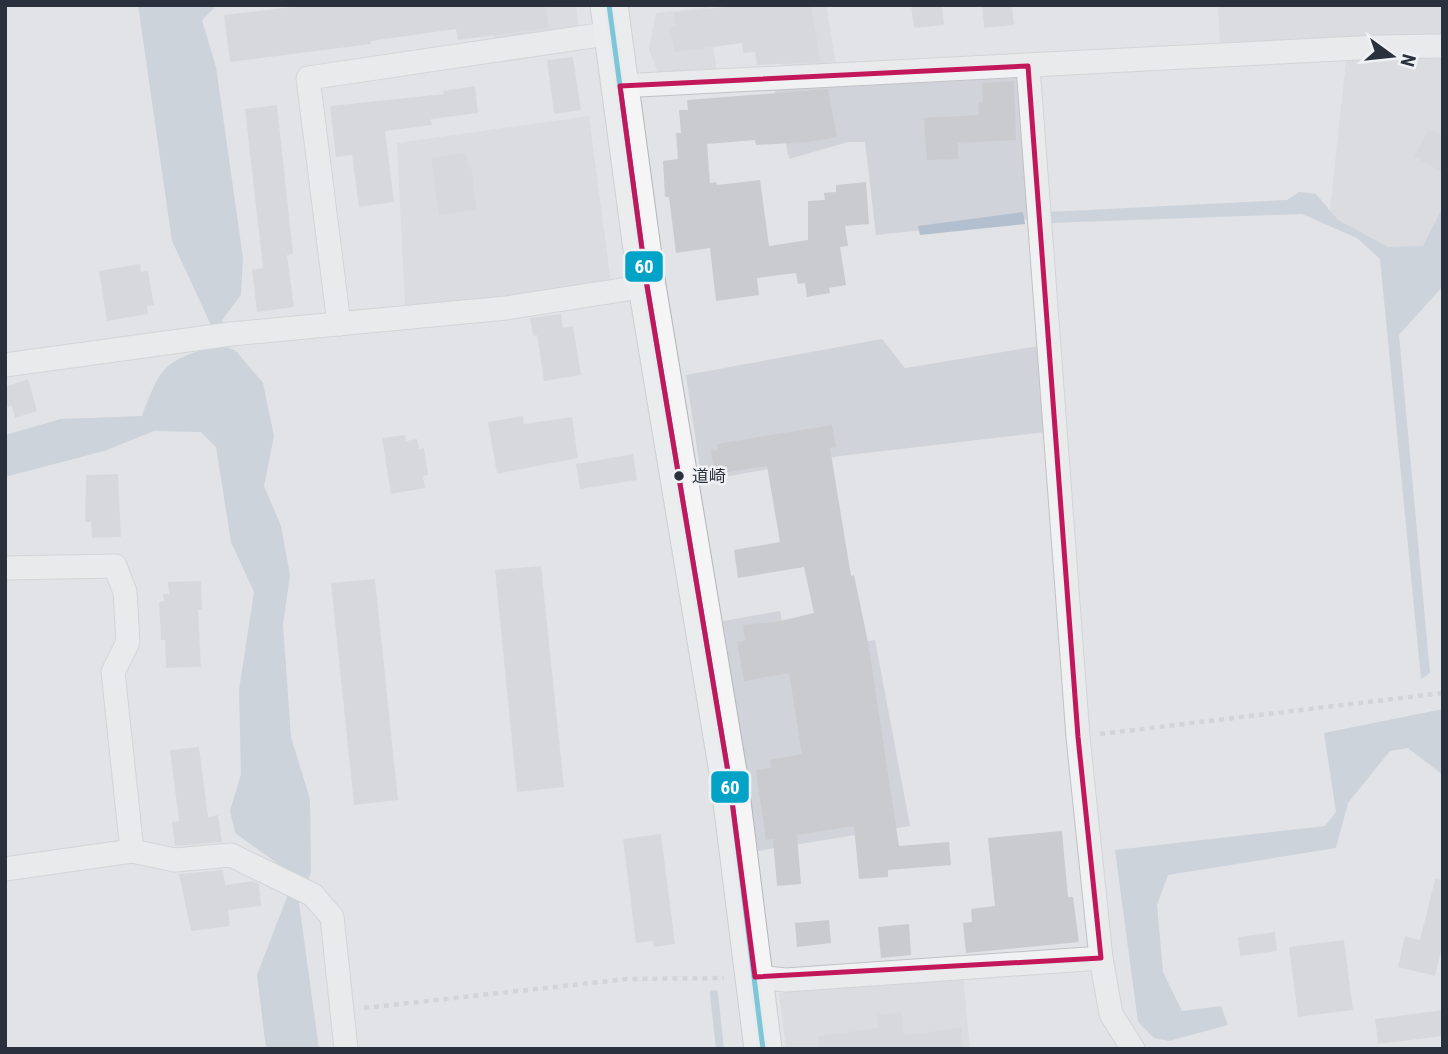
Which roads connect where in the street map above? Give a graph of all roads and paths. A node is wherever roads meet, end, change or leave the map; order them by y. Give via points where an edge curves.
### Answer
1 (611, 19) edge
2 (1443, 47) edge
3 (1028, 66) junction
4 (620, 86) junction
5 (647, 286) junction
6 (339, 324) junction
7 (5, 365) edge
8 (5, 568) edge
9 (1443, 693) edge
10 (1078, 737) junction
11 (132, 851) junction
12 (5, 869) edge
13 (1101, 958) junction
14 (755, 977) junction
15 (342, 1010) junction
16 (346, 1049) edge
17 (763, 1049) edge
18 (1133, 1049) edge

1 - 4 highway
1 - 6 street via 309,78
2 - 3 street
3 - 4 street
3 - 10 street
4 - 5 highway
5 - 6 street via 506,308
5 - 14 highway via 729,778
6 - 7 street
8 - 11 street via 115,566 125,592 128,642 113,672
9 - 10 path
10 - 13 street
11 - 12 street
11 - 15 street via 175,860 231,855 313,895 332,917
13 - 14 street via 786,980
13 - 18 street via 1111,1014
14 - 15 path via 628,979
14 - 17 highway
15 - 16 street

